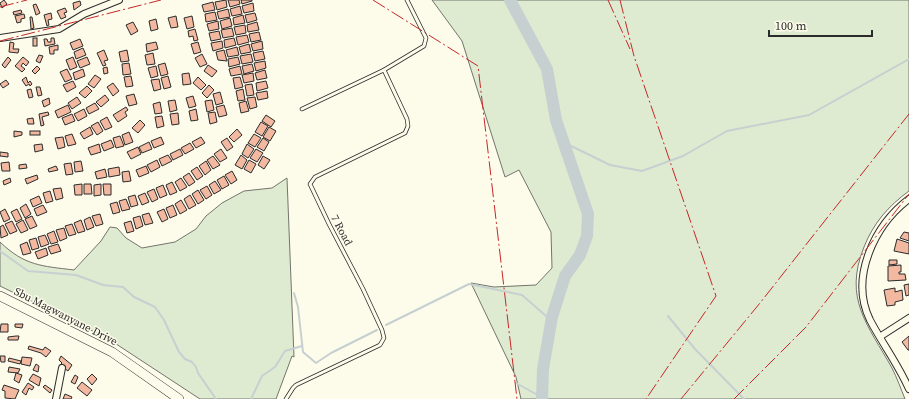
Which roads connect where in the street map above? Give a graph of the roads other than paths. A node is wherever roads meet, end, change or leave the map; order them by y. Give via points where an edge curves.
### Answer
1 (120, 0) edge
2 (407, 0) edge
3 (0, 38) edge
4 (384, 70) junction
5 (302, 109) dead end
6 (909, 199) edge
7 (0, 296) edge
8 (909, 318) edge
9 (881, 336) junction
10 (62, 368) dead end
11 (909, 388) edge
12 (56, 399) edge
13 (179, 399) edge
14 (286, 399) edge

1 - 3 street via 84,14 59,29
2 - 4 lane via 426,38 426,43 420,50
4 - 5 lane
4 - 14 lane, 7 Road via 408,119 405,133 315,177 310,184 363,289 384,338 380,345 292,388
6 - 9 street via 890,215 882,226 865,267 863,296 870,319
7 - 13 main road, Sbu Magwanyane Drive via 112,352
8 - 9 street
9 - 11 street
10 - 12 street

